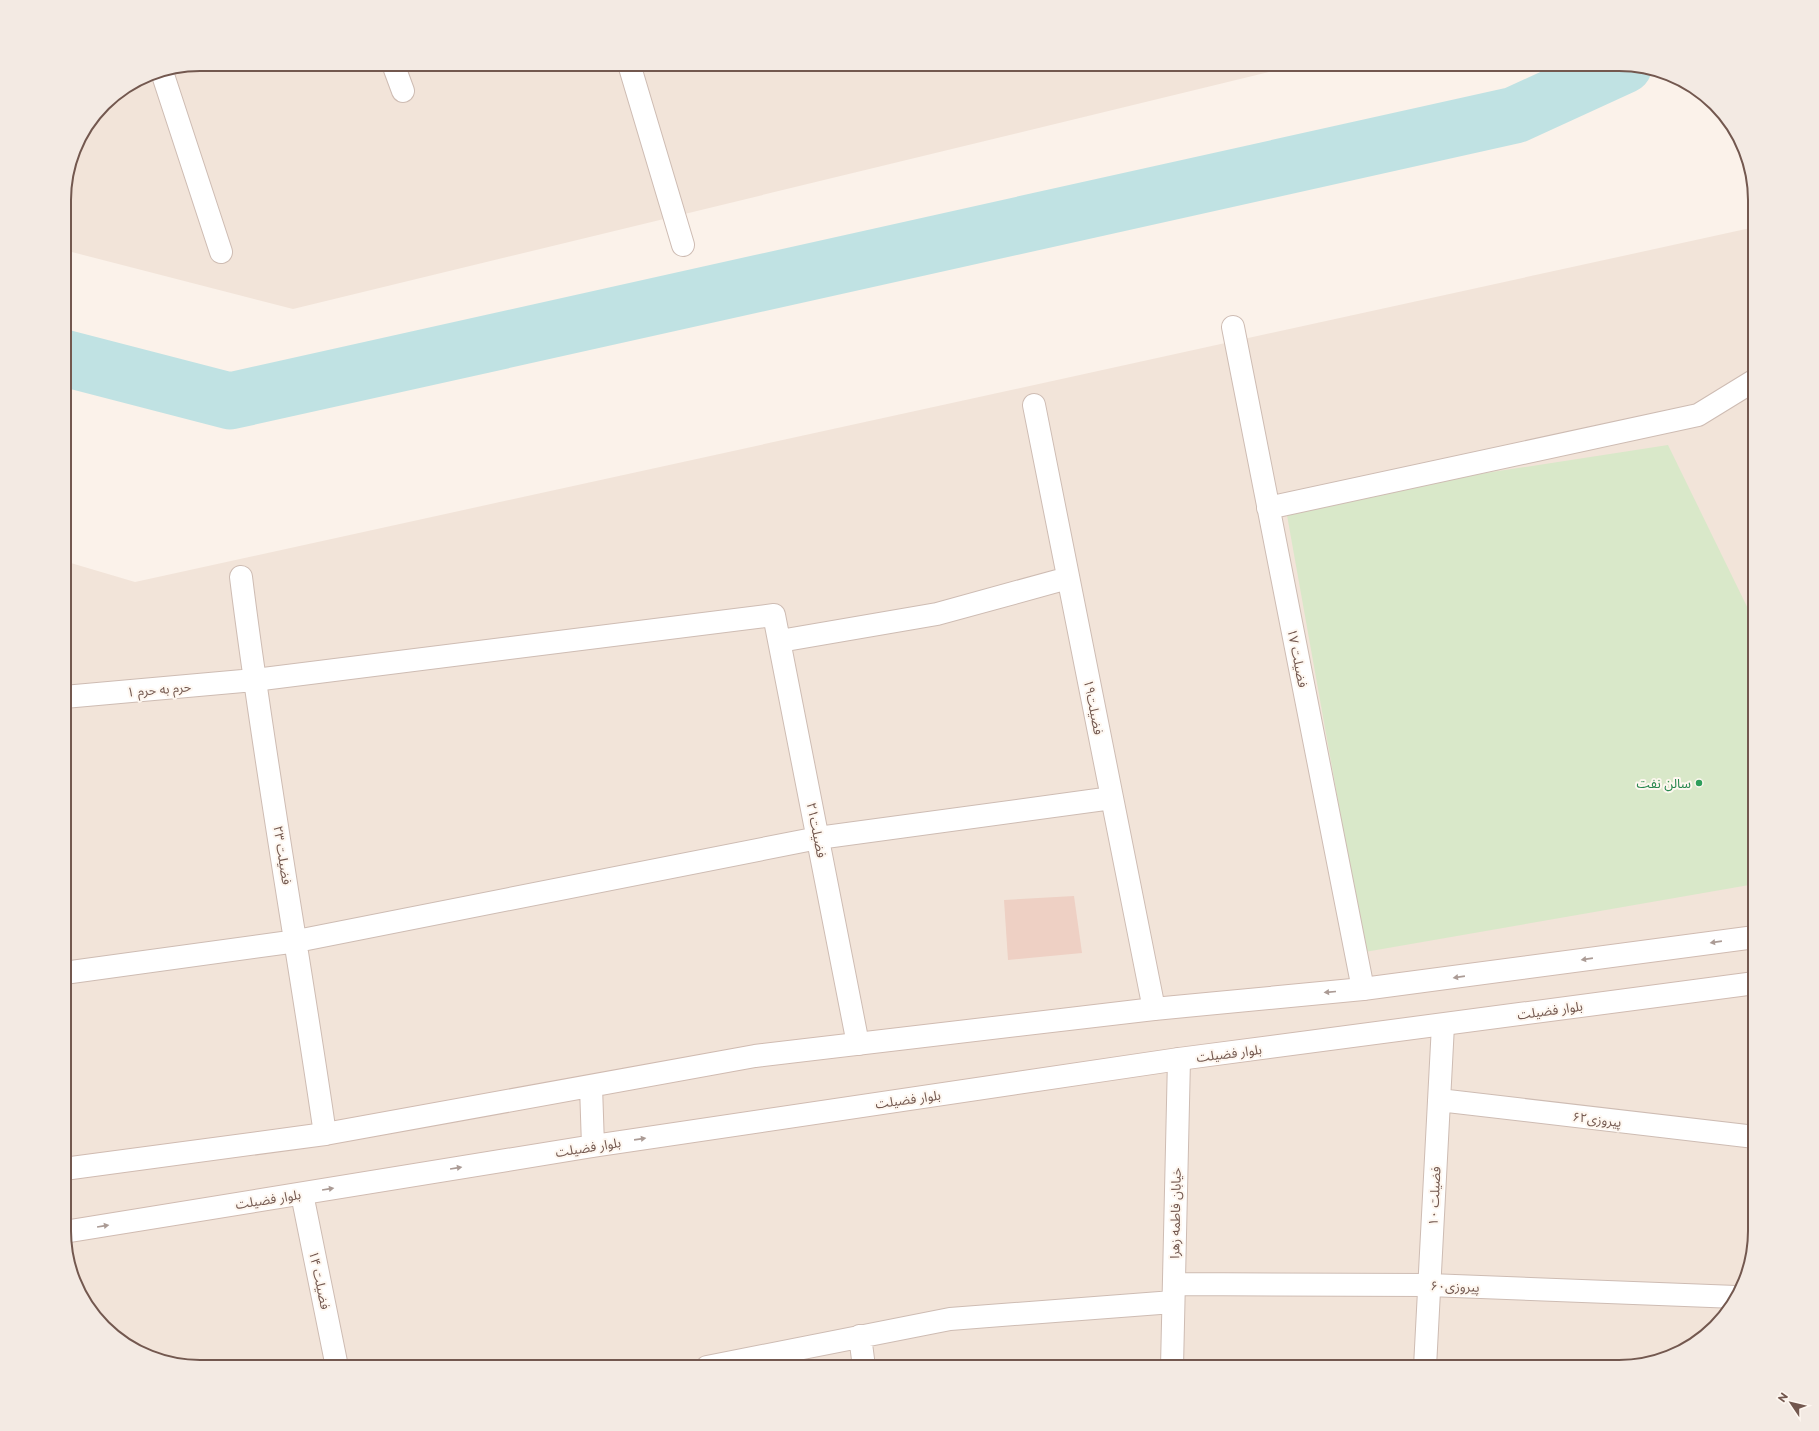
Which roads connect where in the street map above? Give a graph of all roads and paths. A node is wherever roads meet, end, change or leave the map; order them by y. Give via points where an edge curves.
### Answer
1 (396, 71) edge
2 (631, 71) edge
3 (163, 76) edge
4 (404, 91) dead end
5 (683, 245) dead end
6 (221, 252) dead end
7 (1233, 327) dead end
8 (1748, 384) edge
9 (1034, 405) dead end
10 (1268, 508) junction
11 (241, 577) dead end
12 (1068, 578) junction
13 (774, 615) joint
14 (780, 641) junction
15 (254, 680) junction
16 (71, 696) edge
17 (1112, 798) junction
18 (818, 838) junction
19 (1748, 938) edge
20 (296, 941) junction
21 (71, 972) edge
22 (1748, 984) edge
23 (1363, 989) junction
24 (1154, 1009) junction
25 (1443, 1024) junction
26 (858, 1044) junction
27 (1179, 1059) junction
28 (591, 1086) junction
29 (1439, 1100) junction
30 (325, 1134) junction
31 (1748, 1136) edge
32 (593, 1146) junction
33 (71, 1168) edge
34 (302, 1194) junction
35 (71, 1231) edge
36 (1429, 1284) junction
37 (1174, 1293) junction
38 (1730, 1297) edge
39 (860, 1336) junction
40 (336, 1360) edge
41 (742, 1360) edge
42 (863, 1360) edge
43 (1172, 1360) edge
44 (1425, 1360) edge

1 - 4 street
2 - 5 street
3 - 6 street
7 - 10 street, فضیلت ۱۷
8 - 10 street via 1698,414
9 - 12 street, فضیلت۱۹
10 - 23 street, فضیلت ۱۷
11 - 15 street, فضیلت ۲۳
12 - 14 street via 937,614
12 - 17 street, فضیلت۱۹
13 - 14 street, فضیلت۲۱
13 - 15 street, حرم به حرم ۱
14 - 18 street, فضیلت۲۱
15 - 16 street, حرم به حرم ۱
15 - 20 street, فضیلت ۲۳
17 - 18 street
17 - 24 street, فضیلت۱۹
18 - 20 street
18 - 26 street, فضیلت۲۱
19 -> 23 street
20 - 21 street
20 - 30 street, فضیلت ۲۳
22 - 25 street, بلوار فضیلت
23 -> 24 street
24 - 26 street
25 - 27 street, بلوار فضیلت
25 - 29 street, فضیلت ۱۰
26 - 28 street via 755,1056
32 -> 27 street, بلوار فضیلت
27 - 37 street, خیابان فاطمه زهرا
28 - 30 street
28 - 32 street
29 - 31 street, پیروزی۶۲
29 - 36 street, فضیلت ۱۰
30 - 33 street
34 -> 32 street, بلوار فضیلت
35 -> 34 street, بلوار فضیلت
34 - 40 street, فضیلت ۱۴
36 - 37 street, پیروزی۶۰
36 - 38 street, پیروزی۶۰
36 - 44 street, فضیلت ۱۰
37 - 39 street, پیروزی۶۰ via 950,1319
37 - 43 street, خیابان فاطمه زهرا
39 - 41 street, پیروزی۶۰
39 - 42 street

